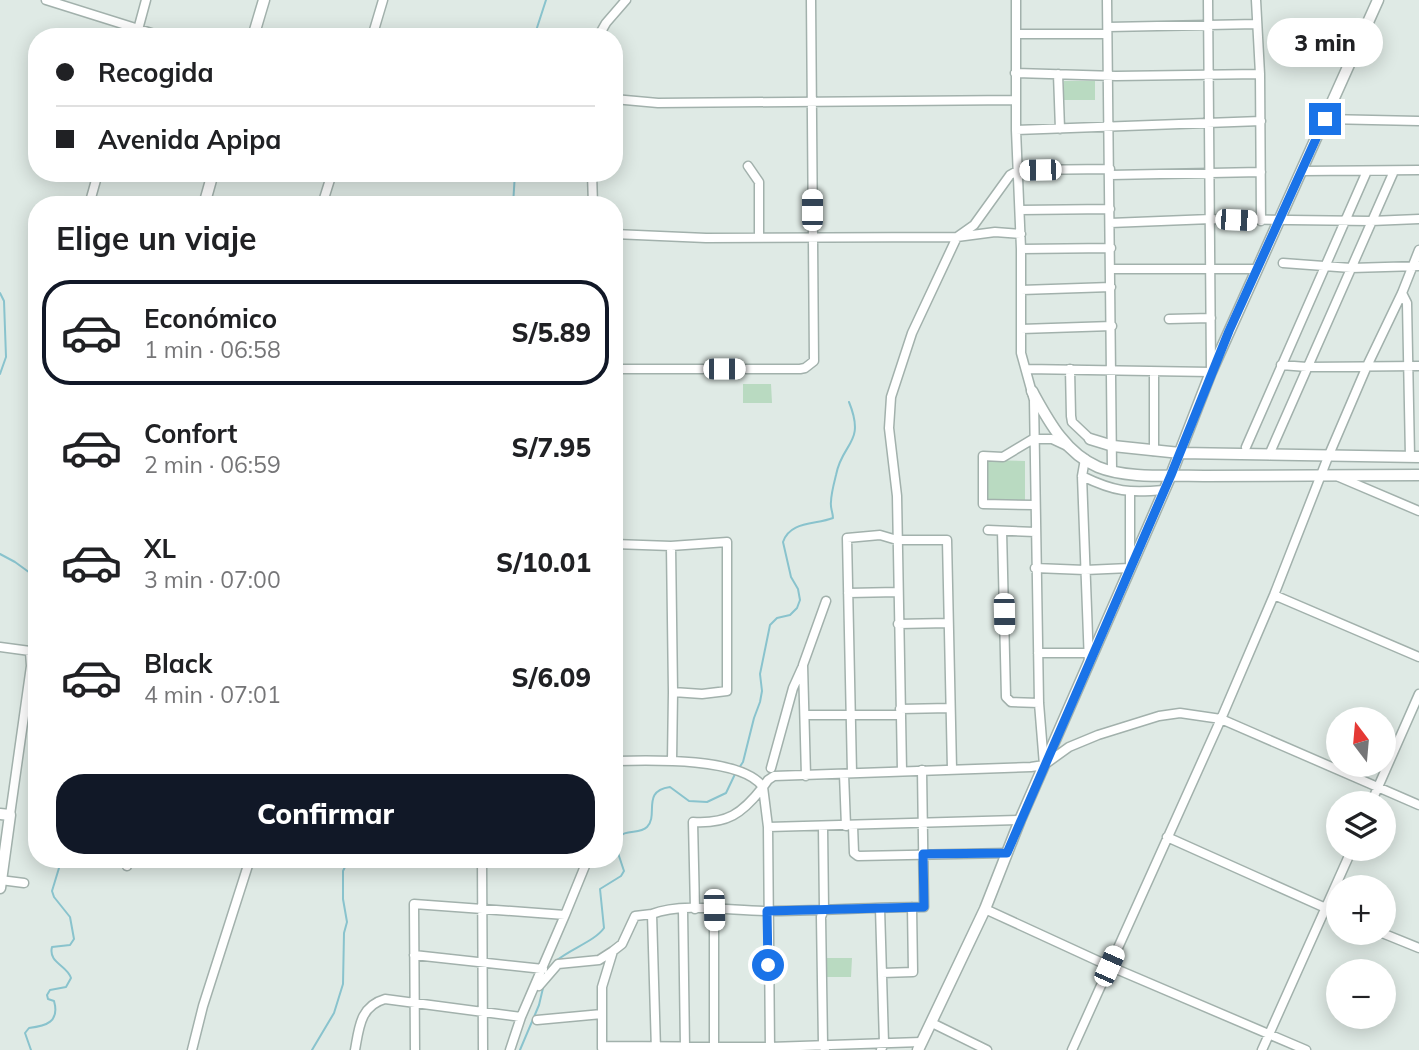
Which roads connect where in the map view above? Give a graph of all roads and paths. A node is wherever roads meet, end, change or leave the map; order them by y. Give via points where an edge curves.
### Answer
1 (46, 0) edge
2 (146, 0) edge
3 (264, 0) edge
4 (383, 0) edge
5 (626, 0) edge
6 (811, 0) edge
7 (1016, 0) edge
8 (1107, 0) edge
9 (1208, 0) edge
10 (1256, 0) edge
11 (1378, 0) edge
12 (1256, 23) junction
13 (1208, 25) junction
14 (123, 28) edge
15 (138, 28) edge
16 (256, 28) edge
17 (375, 28) edge
18 (603, 28) edge
19 (1108, 31) junction
20 (1016, 34) junction
21 (1015, 73) junction
22 (1058, 74) junction
23 (1260, 74) junction
24 (1108, 75) junction
25 (1209, 75) junction
26 (623, 100) edge
27 (1016, 100) junction
28 (811, 101) junction
29 (1325, 119) junction
30 (1261, 121) junction
31 (1419, 121) edge
32 (1209, 124) junction
33 (1109, 128) junction
34 (1060, 129) junction
35 (1016, 130) junction
36 (748, 166) dead end
37 (1019, 170) junction
38 (1419, 170) edge
39 (1210, 171) junction
40 (1394, 171) junction
41 (1110, 172) junction
42 (1261, 172) junction
43 (1302, 172) junction
44 (1367, 172) junction
45 (1110, 209) junction
46 (1020, 210) junction
47 (1211, 219) junction
48 (1279, 219) junction
49 (1419, 219) edge
50 (1345, 220) junction
51 (1261, 221) junction
52 (1371, 221) junction
53 (1110, 223) junction
54 (623, 234) edge
55 (1021, 234) junction
56 (759, 237) junction
57 (812, 237) junction
58 (957, 237) junction
59 (1111, 248) junction
60 (1021, 249) junction
61 (1419, 250) edge
62 (1283, 263) dead end
63 (1416, 266) edge
64 (1323, 267) junction
65 (1351, 268) junction
66 (1111, 269) junction
67 (1211, 269) junction
68 (1256, 269) junction
69 (1111, 286) junction
70 (1021, 290) junction
71 (1402, 293) junction
72 (1211, 318) junction
73 (1169, 319) dead end
74 (1112, 326) junction
75 (1021, 329) junction
76 (1281, 365) junction
77 (1367, 366) junction
78 (1409, 366) junction
79 (1419, 366) edge
80 (1307, 367) junction
81 (623, 369) edge
82 (1026, 369) junction
83 (1070, 369) junction
84 (1112, 370) junction
85 (1154, 372) junction
86 (1212, 372) junction
87 (1032, 391) junction
88 (1033, 439) junction
89 (1090, 439) joint
90 (1113, 446) junction
91 (1246, 447) dead end
92 (1073, 449) junction
93 (1154, 451) junction
94 (1180, 453) junction
95 (1269, 455) junction
96 (1328, 457) junction
97 (1414, 457) edge
98 (1085, 460) junction
99 (1112, 470) junction
100 (1171, 475) junction
101 (1419, 475) edge
102 (1082, 476) junction
103 (1320, 476) junction
104 (1336, 476) junction
105 (1164, 490) junction
106 (1130, 493) junction
107 (1034, 505) junction
108 (1419, 511) edge
109 (988, 530) dead end
110 (1002, 531) junction
111 (1035, 532) junction
112 (897, 540) junction
113 (623, 544) edge
114 (671, 546) junction
115 (1035, 568) junction
116 (1130, 568) junction
117 (1085, 570) junction
118 (898, 592) junction
119 (848, 593) junction
120 (1274, 595) junction
121 (826, 601) dead end
122 (948, 623) junction
123 (898, 624) junction
124 (0, 647) edge
125 (28, 651) edge
126 (1038, 653) junction
127 (1087, 653) junction
128 (1419, 657) edge
129 (803, 665) junction
130 (1089, 666) junction
131 (28, 683) edge
132 (673, 692) junction
133 (1419, 694) edge
134 (1039, 704) junction
135 (950, 708) junction
136 (900, 712) junction
137 (805, 715) junction
138 (851, 716) junction
139 (1221, 719) junction
140 (623, 761) edge
141 (672, 761) junction
142 (1044, 765) junction
143 (771, 768) dead end
144 (952, 769) junction
145 (922, 770) junction
146 (902, 771) junction
147 (848, 774) junction
148 (806, 776) junction
149 (763, 787) junction
150 (1378, 788) junction
151 (1377, 791) edge
152 (1419, 805) edge
153 (5, 815) edge
154 (1020, 820) junction
155 (922, 822) junction
156 (850, 826) junction
157 (768, 827) junction
158 (823, 827) junction
159 (1167, 837) junction
160 (1007, 853) junction
161 (923, 854) junction
162 (247, 868) edge
163 (482, 868) edge
164 (585, 868) edge
165 (0, 881) edge
166 (24, 883) dead end
167 (0, 887) edge
168 (912, 907) junction
169 (880, 908) junction
170 (481, 909) junction
171 (695, 909) junction
172 (824, 909) junction
173 (985, 909) junction
174 (1326, 909) joint
175 (683, 910) junction
176 (714, 910) junction
177 (767, 911) junction
178 (652, 914) junction
179 (565, 915) junction
180 (1396, 939) edge
181 (1419, 948) edge
182 (613, 951) junction
183 (414, 955) junction
184 (482, 962) junction
185 (1109, 966) junction
186 (543, 969) junction
187 (882, 973) junction
188 (530, 997) junction
189 (413, 1003) junction
190 (483, 1011) junction
191 (602, 1014) junction
192 (521, 1017) junction
193 (537, 1020) dead end
194 (932, 1023) junction
195 (1269, 1034) junction
196 (882, 1046) edge
197 (920, 1046) edge
198 (685, 1047) junction
199 (824, 1047) edge
200 (602, 1048) edge
201 (656, 1048) edge
202 (770, 1048) edge
203 (715, 1049) edge
204 (192, 1050) edge
205 (355, 1050) edge
206 (415, 1050) edge
207 (484, 1050) edge
208 (510, 1050) edge
209 (988, 1050) edge
210 (1072, 1050) edge
211 (1262, 1050) edge
212 (1306, 1050) edge

1 - 14 street
2 - 15 street
3 - 16 street
4 - 17 street
5 - 18 street
6 - 28 street
7 - 20 street
8 - 19 street
9 - 13 street
10 - 12 street
11 - 29 street
12 - 13 street
12 - 23 street
13 - 19 street
13 - 25 street
19 - 20 street
19 - 24 street
20 - 21 street
21 - 22 street
21 - 27 street
22 - 24 street
22 - 34 street
23 - 25 street
23 - 30 street
24 - 25 street
24 - 33 street
25 - 32 street
26 - 28 street
27 - 28 street
27 - 35 street
28 - 57 street
29 - 31 street
29 - 43 street
30 - 32 street
30 - 42 street
32 - 33 street
32 - 39 street
33 - 34 street
33 - 41 street
34 - 35 street
35 - 37 street
36 - 56 street via 758,182
37 - 41 street
37 - 46 street
37 - 58 street via 1007,179 974,225
38 - 40 street
39 - 41 street
39 - 42 street
39 - 47 street
40 - 44 street
40 - 52 street
41 - 45 street
42 - 51 street
43 - 44 street
43 - 48 street
44 - 50 street
45 - 46 street
45 - 53 street
46 - 55 street
47 - 51 street
47 - 53 street
47 - 67 street
48 - 50 street
48 - 51 street
48 - 68 street
49 - 52 street
50 - 52 street
50 - 64 street
52 - 65 street
53 - 59 street
54 - 56 street
55 - 58 street
55 - 60 street
56 - 57 street
57 - 58 street
57 - 81 street via 811,365 790,369
58 - 112 street via 916,324 891,397 888,414
59 - 60 street
59 - 66 street
60 - 70 street
61 - 63 street
62 - 64 street
63 - 65 street
63 - 71 street
64 - 65 street
64 - 76 street
65 - 80 street
66 - 67 street
66 - 69 street
67 - 68 street
67 - 72 street
68 - 86 street
69 - 70 street
69 - 74 street
70 - 75 street
71 - 77 street
71 - 78 street via 1407,303
72 - 73 street
72 - 86 street
74 - 75 street
74 - 84 street
75 - 82 street
76 - 80 street
76 - 91 street
77 - 78 street
77 - 80 street
77 - 96 street
78 - 79 street
78 - 97 street
80 - 95 street
82 - 83 street
82 - 87 street
83 - 84 street
83 - 89 street via 1070,416
84 - 85 street
84 - 90 street
85 - 86 street
85 - 93 street
86 - 94 street
87 - 88 street
87 - 92 street via 1049,422
88 - 92 street via 1052,439
88 - 107 street
88 - 107 street via 1003,457 983,456 983,504
89 - 90 street
90 - 93 street
90 - 99 street
92 - 98 street
93 - 94 street
94 - 95 street
94 - 100 street
95 - 96 street
96 - 97 street
96 - 103 street
98 - 99 street
98 - 102 street
99 - 100 street
100 - 103 street
100 - 105 street
101 - 104 street
102 - 106 street
102 - 117 street
103 - 104 street
103 - 120 street
104 - 108 street
105 - 106 street
105 - 116 street
106 - 116 street
107 - 111 street
109 - 110 street
110 - 111 street
110 - 134 street via 1006,697 1011,702
111 - 115 street
112 - 118 street
112 - 119 street via 847,538
112 - 122 street via 947,540
113 - 114 street
114 - 132 street
114 - 132 street via 727,542 727,691
115 - 117 street
115 - 126 street
116 - 117 street
116 - 130 street
117 - 127 street
118 - 119 street
118 - 123 street
119 - 138 street
120 - 128 street
120 - 139 street
121 - 129 street
122 - 123 street
122 - 135 street
123 - 136 street
124 - 125 street
126 - 127 street
126 - 134 street
127 - 130 street
129 - 137 street
129 - 143 street
130 - 142 street
131 - 153 street
132 - 141 street
133 - 150 street
134 - 142 street
135 - 136 street
135 - 144 street
136 - 138 street
136 - 146 street
137 - 138 street
137 - 148 street
138 - 147 street
139 - 142 street via 1167,714 1079,743
139 - 150 street
139 - 159 street
140 - 141 street
141 - 149 street via 740,771
142 - 144 street
142 - 154 street
144 - 145 street
145 - 146 street
145 - 155 street
146 - 147 street
147 - 148 street
147 - 156 street
148 - 149 street via 774,776
149 - 157 street
149 - 171 street via 752,802 724,820 693,822
150 - 151 street
150 - 152 street
153 - 165 street
154 - 155 street
154 - 160 street
155 - 156 street
155 - 161 street
156 - 158 street
156 - 161 street via 855,856
157 - 158 street
157 - 177 street
158 - 172 street
159 - 174 street
159 - 185 street
160 - 161 street
160 - 173 street
161 - 168 street via 924,907
162 - 204 street
163 - 170 street
164 - 179 street
165 - 166 street
165 - 167 street
168 - 169 street
168 - 187 street via 913,972
169 - 172 street
169 - 187 street
170 - 179 street
170 - 183 street via 414,904
170 - 184 street
171 - 175 street
171 - 176 street
172 - 177 street
172 - 199 street
173 - 185 street
173 - 194 street
174 - 195 street
175 - 178 street
175 - 198 street
176 - 177 street
176 - 203 street
177 - 202 street
178 - 182 street via 635,916 622,944
178 - 201 street
179 - 186 street
180 - 181 street
182 - 188 street via 598,960 555,966
182 - 191 street via 602,987
183 - 184 street
183 - 189 street
184 - 186 street
184 - 190 street
185 - 195 street
185 - 210 street
186 - 188 street
187 - 196 street
188 - 192 street
189 - 190 street
189 - 205 street via 385,999 371,1005 362,1016
189 - 206 street
190 - 192 street
190 - 207 street
191 - 193 street
191 - 200 street
192 - 208 street
194 - 197 street
194 - 209 street
195 - 211 street
195 - 212 street
196 - 197 street
196 - 199 street
198 - 201 street
198 - 203 street
199 - 202 street
200 - 201 street
202 - 203 street

